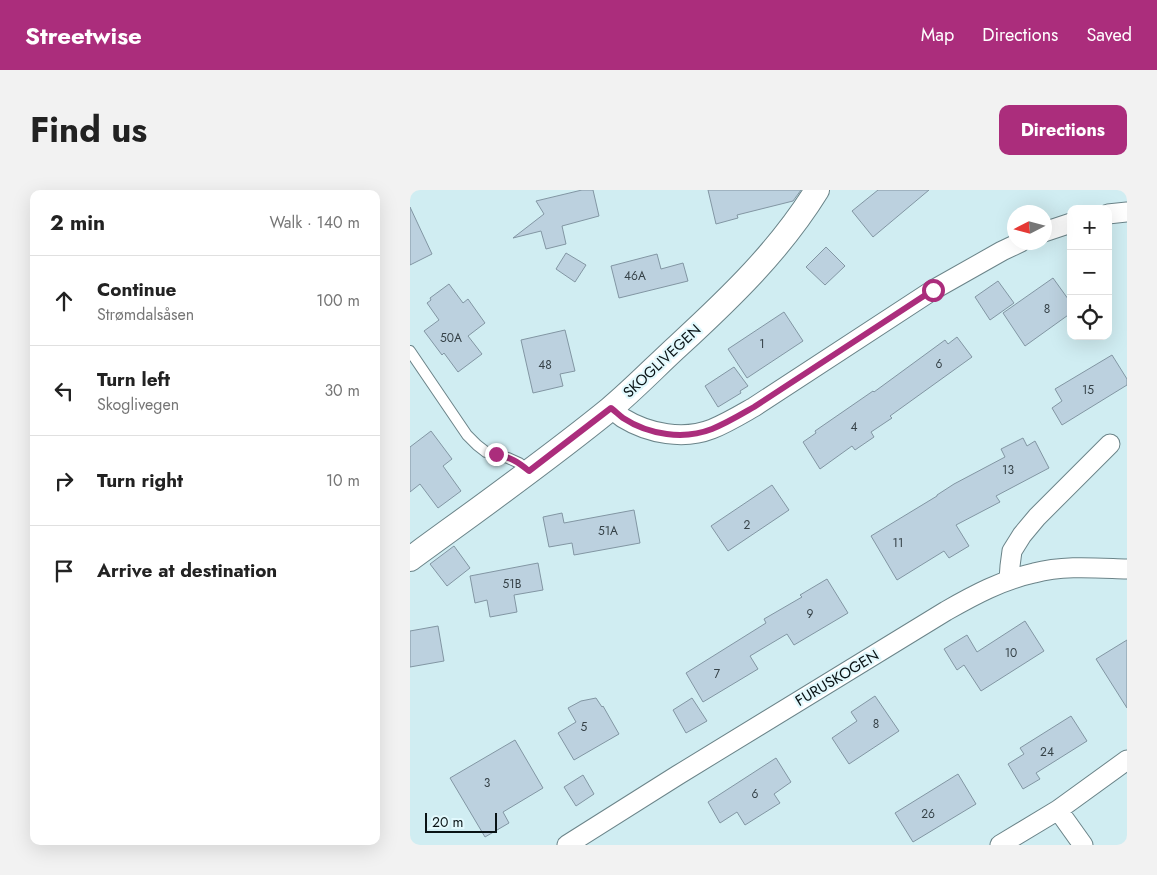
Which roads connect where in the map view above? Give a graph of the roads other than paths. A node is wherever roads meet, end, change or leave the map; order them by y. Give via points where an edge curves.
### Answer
1 (817, 190) edge
2 (1127, 212) edge
3 (1112, 214) edge
4 (1067, 224) edge
5 (1052, 229) edge
6 (1007, 249) edge
7 (410, 351) edge
8 (611, 408) junction
9 (1110, 444) dead end
10 (529, 471) junction
11 (410, 559) edge
12 (1127, 569) edge
13 (1009, 580) junction
14 (1127, 760) edge
15 (1058, 810) junction
16 (567, 845) edge
17 (1000, 845) edge
18 (1083, 845) edge

1 - 8 street, SKOGLIVEGEN via 753,274
2 - 3 street
4 - 5 street
6 - 8 street via 933,290 754,407 711,430 690,435 658,432 623,418
7 - 10 lane via 467,435 486,452 508,458
8 - 10 street, SKOGLIVEGEN
9 - 13 street via 1022,535 1012,550
10 - 11 street, SKOGLIVEGEN
12 - 13 street, FURUSKOGEN via 1057,569
13 - 16 street, FURUSKOGEN via 946,611
14 - 15 street
15 - 17 street
15 - 18 street

